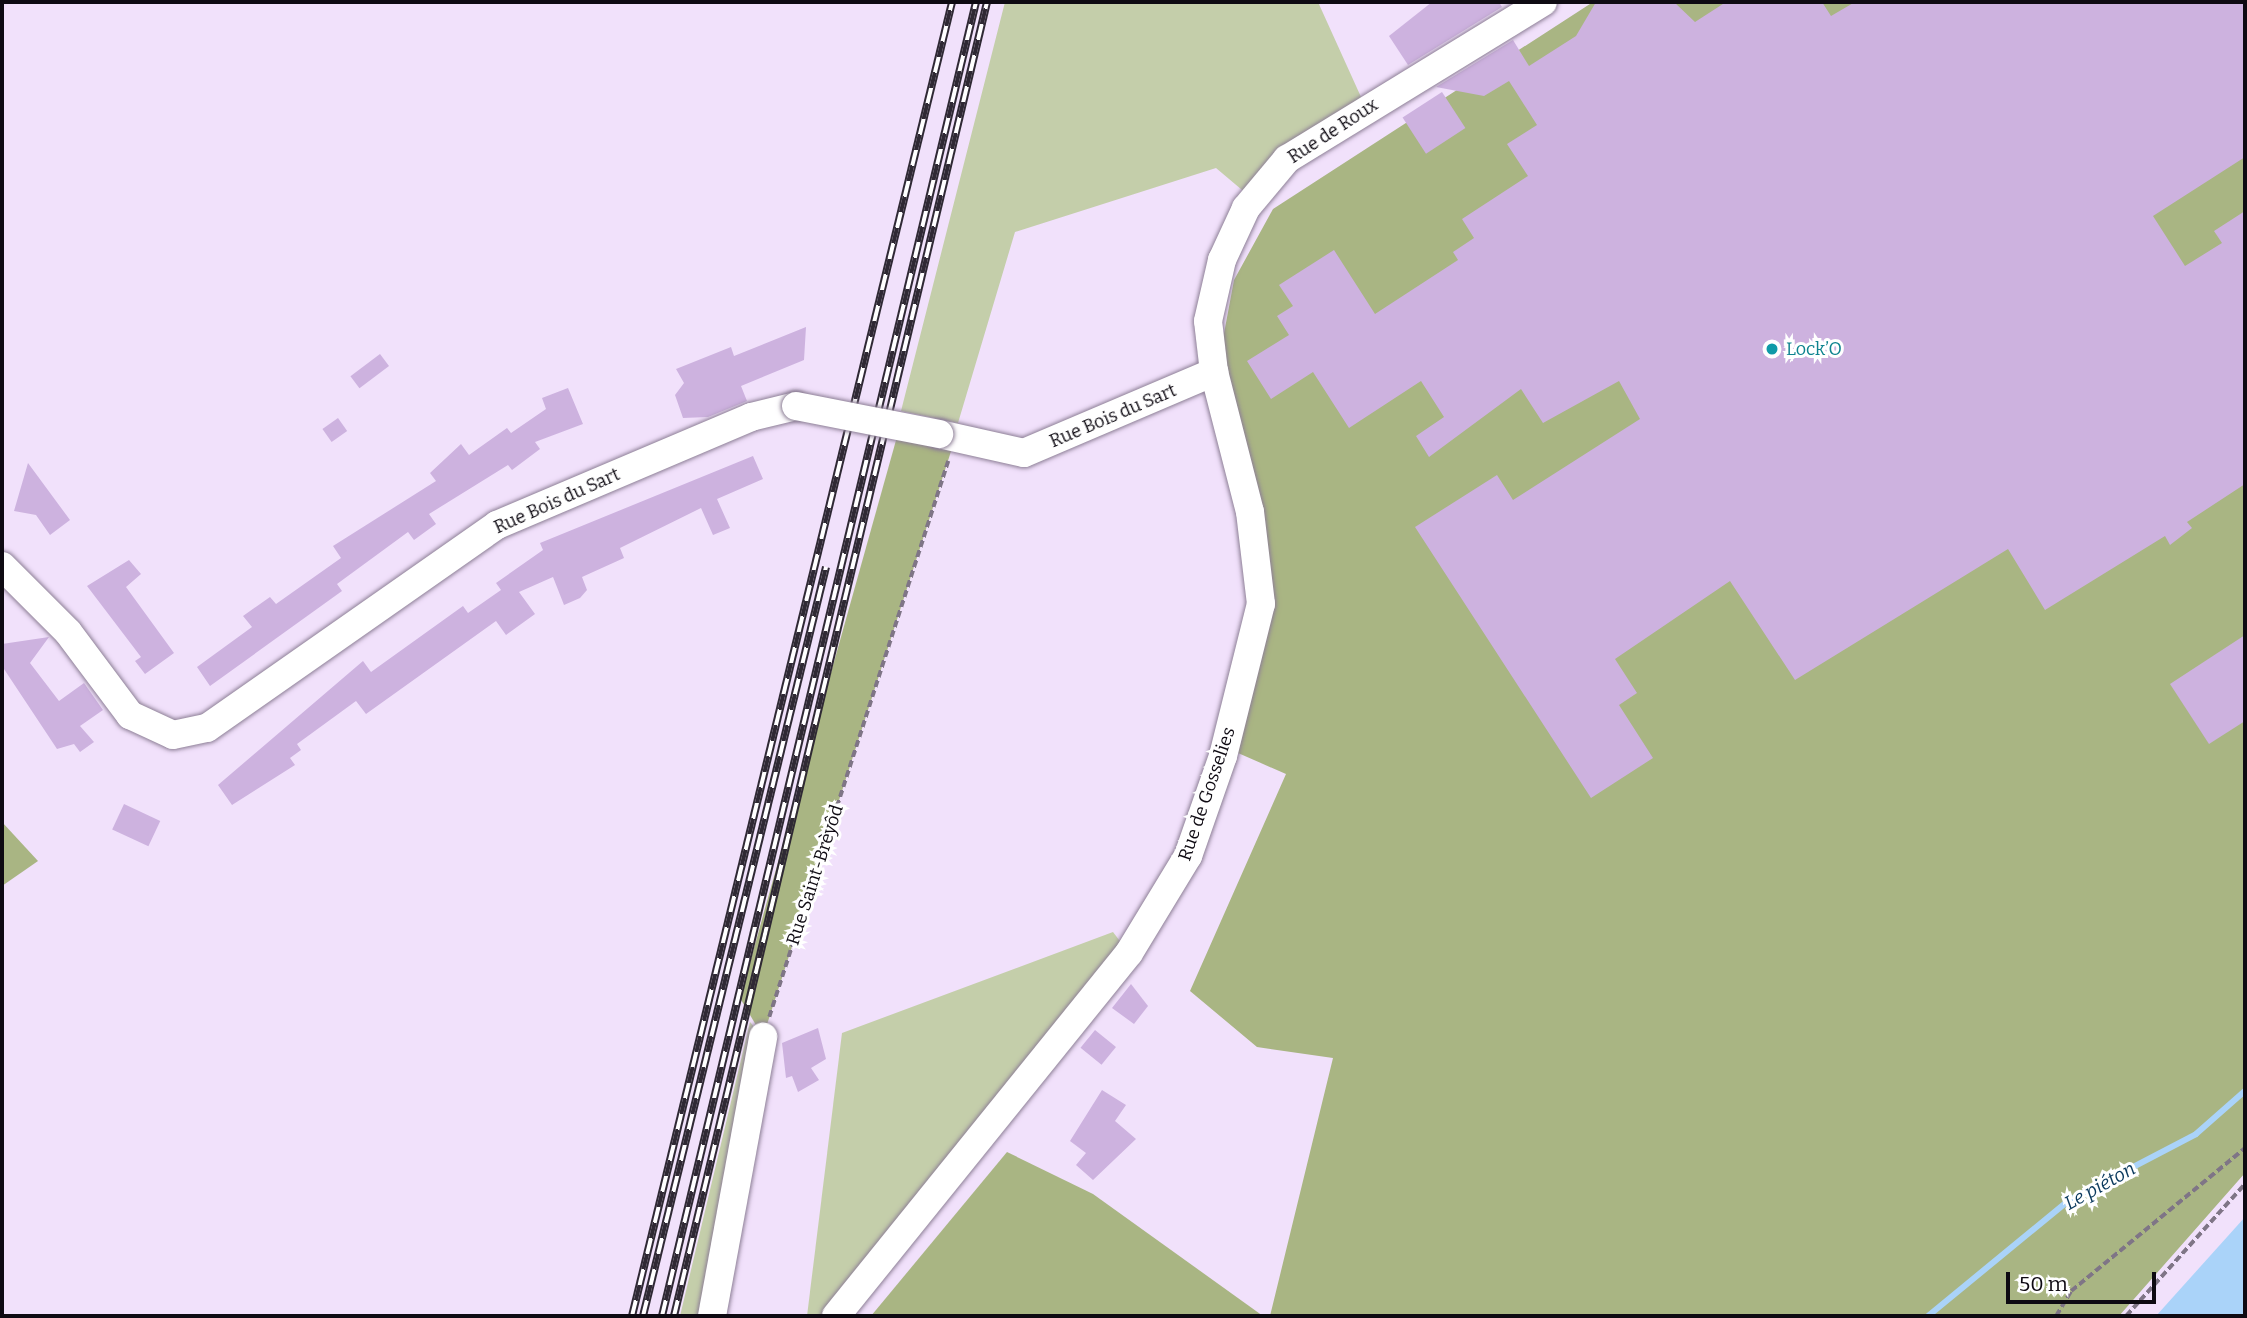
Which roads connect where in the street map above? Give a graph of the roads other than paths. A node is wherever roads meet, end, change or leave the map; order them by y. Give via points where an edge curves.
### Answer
1 (1543, 2) edge
2 (1214, 372) junction
3 (2, 566) edge
4 (763, 1037) road end
5 (712, 1316) edge
6 (836, 1316) edge

1 - 2 street, Rue de Roux via 1287,159 1246,208 1222,260 1208,321
2 - 3 street, Rue Bois du Sart, bridge via 1024,453 796,406 751,417 497,525 207,727 173,735 131,715 68,632
2 - 6 street, Rue de Gosselies via 1250,512 1261,604 1223,756 1188,856 1146,931
4 - 5 street

